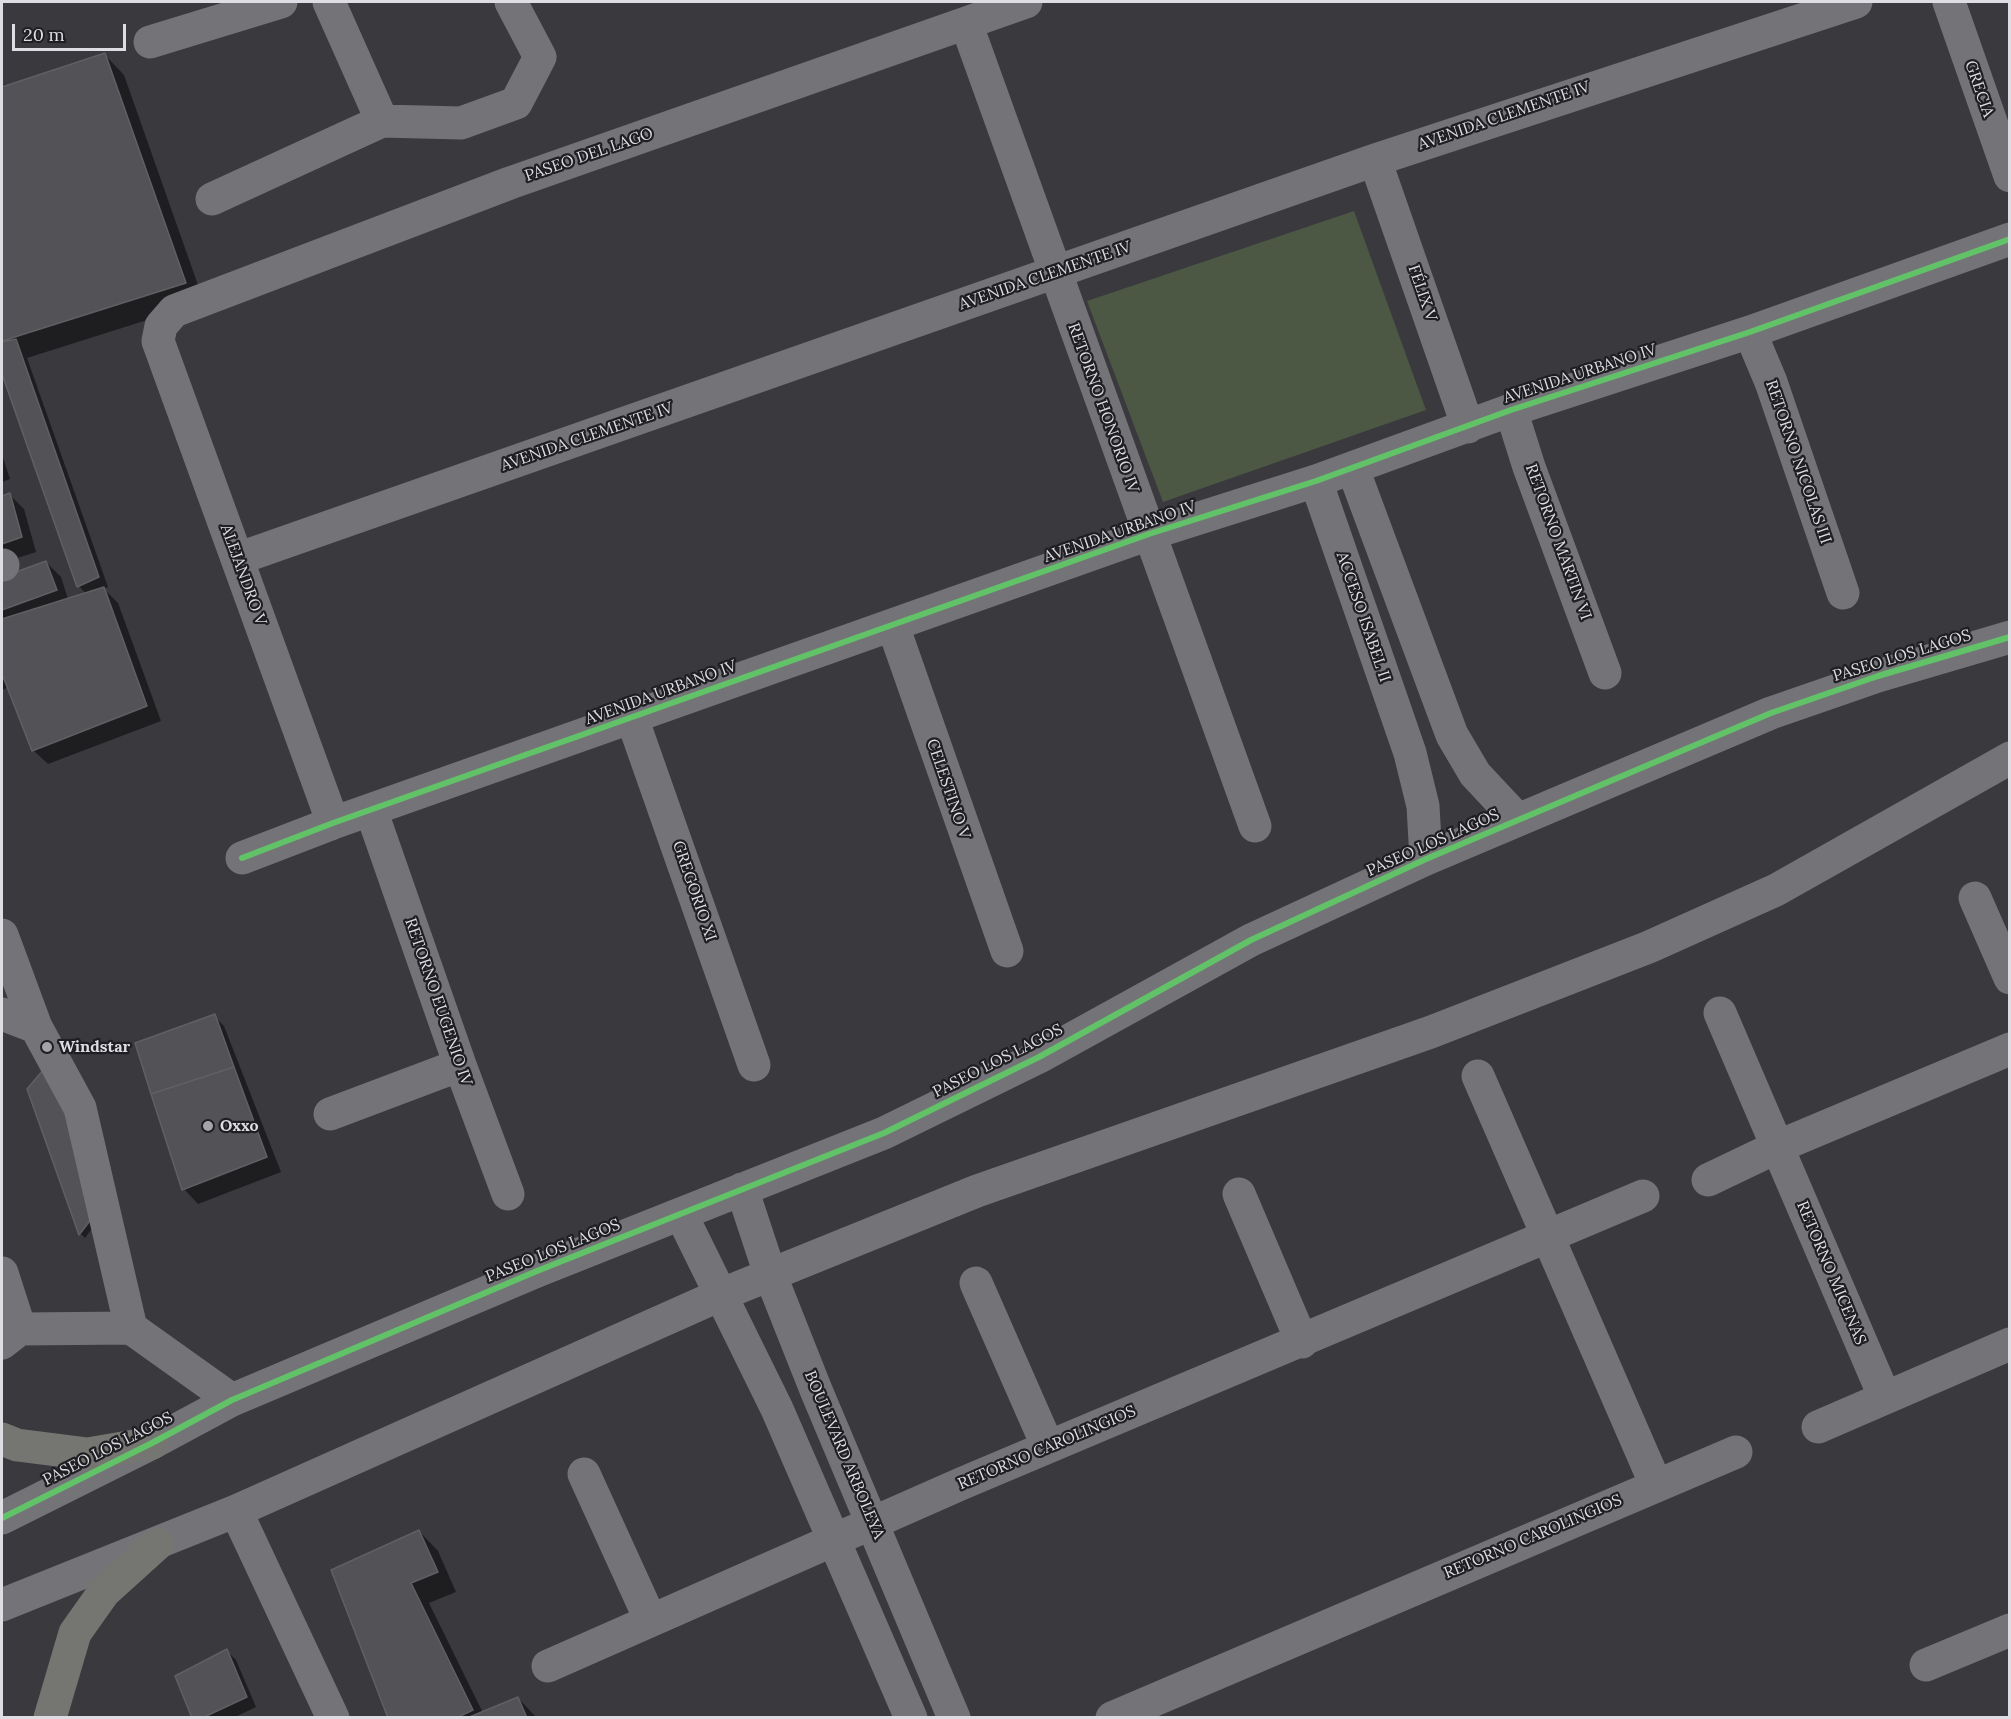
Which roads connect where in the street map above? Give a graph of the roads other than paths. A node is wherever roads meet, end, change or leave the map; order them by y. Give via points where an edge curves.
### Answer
1 (281, 2) edge
2 (329, 2) edge
3 (511, 2) edge
4 (1026, 2) edge
5 (1856, 2) edge
6 (1949, 2) edge
7 (966, 23) junction
8 (150, 42) dead end
9 (382, 121) junction
10 (1375, 160) junction
11 (2010, 176) edge
12 (212, 199) dead end
13 (2010, 239) edge
14 (1054, 272) junction
15 (161, 326) joint
16 (1750, 332) junction
17 (1511, 410) junction
18 (1468, 427) junction
19 (1353, 469) junction
20 (1316, 481) junction
21 (1149, 534) junction
22 (237, 559) junction
23 (1843, 593) dead end
24 (893, 626) junction
25 (2010, 637) edge
26 (1605, 673) dead end
27 (632, 718) junction
28 (1452, 735) junction
29 (1410, 753) junction
30 (2010, 758) edge
31 (371, 810) junction
32 (1518, 820) junction
33 (333, 823) junction
34 (1255, 826) dead end
35 (242, 858) dead end
36 (1426, 859) junction
37 (1975, 898) dead end
38 (2, 935) edge
39 (1007, 951) dead end
40 (2010, 978) edge
41 (1720, 1013) dead end
42 (2, 1014) edge
43 (36, 1027) junction
44 (2010, 1049) edge
45 (460, 1065) junction
46 (754, 1065) dead end
47 (1478, 1076) dead end
48 (330, 1114) dead end
49 (1777, 1147) junction
50 (1708, 1180) dead end
51 (742, 1189) junction
52 (508, 1194) dead end
53 (1239, 1194) dead end
54 (1643, 1196) dead end
55 (681, 1214) junction
56 (1548, 1234) junction
57 (2, 1273) edge
58 (770, 1274) junction
59 (975, 1283) dead end
60 (720, 1295) junction
61 (131, 1328) junction
62 (11, 1336) edge
63 (1302, 1342) junction
64 (2010, 1344) edge
65 (1885, 1398) junction
66 (232, 1400) junction
67 (1818, 1427) dead end
68 (2, 1438) edge
69 (152, 1443) junction
70 (1048, 1448) junction
71 (1736, 1452) dead end
72 (584, 1474) dead end
73 (1656, 1485) junction
74 (236, 1511) junction
75 (2, 1518) edge
76 (873, 1523) junction
77 (835, 1541) junction
78 (157, 1544) junction
79 (2, 1605) edge
80 (650, 1619) junction
81 (2008, 1636) edge
82 (1926, 1665) dead end
83 (548, 1666) dead end
84 (50, 1718) edge
85 (333, 1718) edge
86 (911, 1718) edge
87 (954, 1718) edge
88 (1112, 1718) edge

1 - 8 street
2 - 9 street
3 - 9 street via 540,57 516,103 461,123
4 - 7 street, PASEO DEL LAGO
5 - 10 street, AVENIDA CLEMENTE IV
6 - 11 street, GRECIA
7 - 14 street, RETORNO HONORIO IV
7 - 15 street, PASEO DEL LAGO via 499,187 174,311
9 - 12 street
10 - 14 street, AVENIDA CLEMENTE IV
10 - 18 street, FÉLIX V
13 - 16 street, AVENIDA URBANO IV
14 - 21 street, RETORNO HONORIO IV
14 - 22 street, AVENIDA CLEMENTE IV
15 - 22 street, ALEJANDRO V via 158,340
16 - 17 street, AVENIDA URBANO IV
16 - 23 street, RETORNO NICOLAS III
17 - 18 street, AVENIDA URBANO IV
17 - 26 street, RETORNO MARTIN VI
18 - 19 street, AVENIDA URBANO IV
19 - 20 street, AVENIDA URBANO IV
19 - 28 street
20 - 21 street, AVENIDA URBANO IV
20 - 29 street, ACCESO ISABEL II
21 - 24 street, AVENIDA URBANO IV
21 - 34 street, RETORNO HONORIO IV
22 - 33 street, ALEJANDRO V
24 - 27 street, AVENIDA URBANO IV
24 - 39 street, CELESTINO V
25 - 32 street, PASEO LOS LAGOS via 1771,713
27 - 31 street, AVENIDA URBANO IV
27 - 46 street, GREGORIO XI
28 - 29 street
28 - 32 street via 1475,774
29 - 36 street, ACCESO ISABEL II via 1424,806
30 - 58 street via 1776,890 1648,947 1420,1036 977,1191
31 - 33 street, AVENIDA URBANO IV
31 - 45 street, RETORNO EUGENIO IV
32 - 36 street, PASEO LOS LAGOS
33 - 35 street, AVENIDA URBANO IV
36 - 51 street, PASEO LOS LAGOS via 1251,940 1039,1057 884,1133
37 - 40 street
38 - 43 street
41 - 49 street, RETORNO MICENAS
42 - 43 street
43 - 61 street via 80,1108
44 - 49 street
45 - 48 street
45 - 52 street, RETORNO EUGENIO IV
47 - 56 street
49 - 50 street
49 - 65 street, RETORNO MICENAS
51 - 55 street, PASEO LOS LAGOS
51 - 58 street, BOULEVARD ARBOLEYA
53 - 63 street
54 - 56 street, RETORNO CAROLINGIOS
55 - 60 street
55 - 66 street, PASEO LOS LAGOS
56 - 63 street, RETORNO CAROLINGIOS
56 - 73 street
57 - 62 street
58 - 60 street
58 - 76 street, BOULEVARD ARBOLEYA
59 - 70 street
60 - 74 street
60 - 77 street via 777,1408
61 - 62 street
61 - 66 street
63 - 70 street, RETORNO CAROLINGIOS
64 - 65 street
65 - 67 street
66 - 69 street, PASEO LOS LAGOS
68 - 69 highway via 17,1445 88,1454
69 - 75 street, PASEO LOS LAGOS
70 - 76 street, RETORNO CAROLINGIOS
71 - 73 street, RETORNO CAROLINGIOS
72 - 80 street
73 - 88 street, RETORNO CAROLINGIOS
74 - 78 street
74 - 85 street
76 - 77 street, RETORNO CAROLINGIOS
76 - 87 street, BOULEVARD ARBOLEYA
77 - 80 street, RETORNO CAROLINGIOS
77 - 86 street
78 - 79 street
78 - 84 highway via 104,1592 75,1633
80 - 83 street, RETORNO CAROLINGIOS
81 - 82 street

